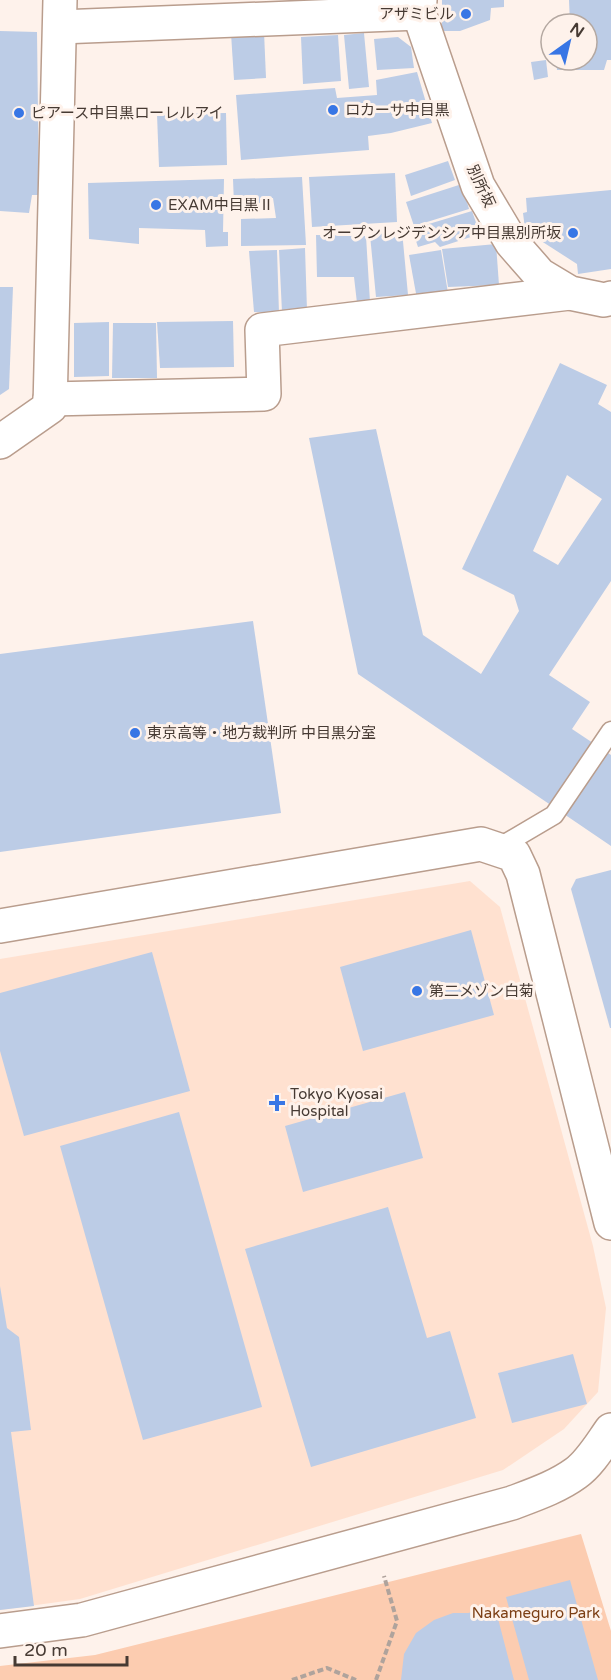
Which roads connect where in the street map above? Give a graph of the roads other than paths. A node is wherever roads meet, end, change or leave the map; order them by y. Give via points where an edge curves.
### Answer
1 (420, 7) edge
2 (60, 14) edge
3 (570, 293) junction
4 (611, 298) edge
5 (50, 399) junction
6 (0, 442) edge
7 (611, 731) edge
8 (498, 848) junction
9 (0, 926) edge
10 (611, 1223) edge
11 (611, 1430) edge
12 (0, 1631) edge

1 - 2 street
1 - 3 street, 別所坂 via 478,186 512,243 540,275
2 - 5 street
3 - 4 street, 別所坂
3 - 5 street via 262,330 264,393
5 - 6 street via 50,407
7 - 8 lane via 554,815
8 - 9 street via 482,844
8 - 10 street via 514,855 523,874
11 - 12 street via 576,1473 512,1503 82,1620

